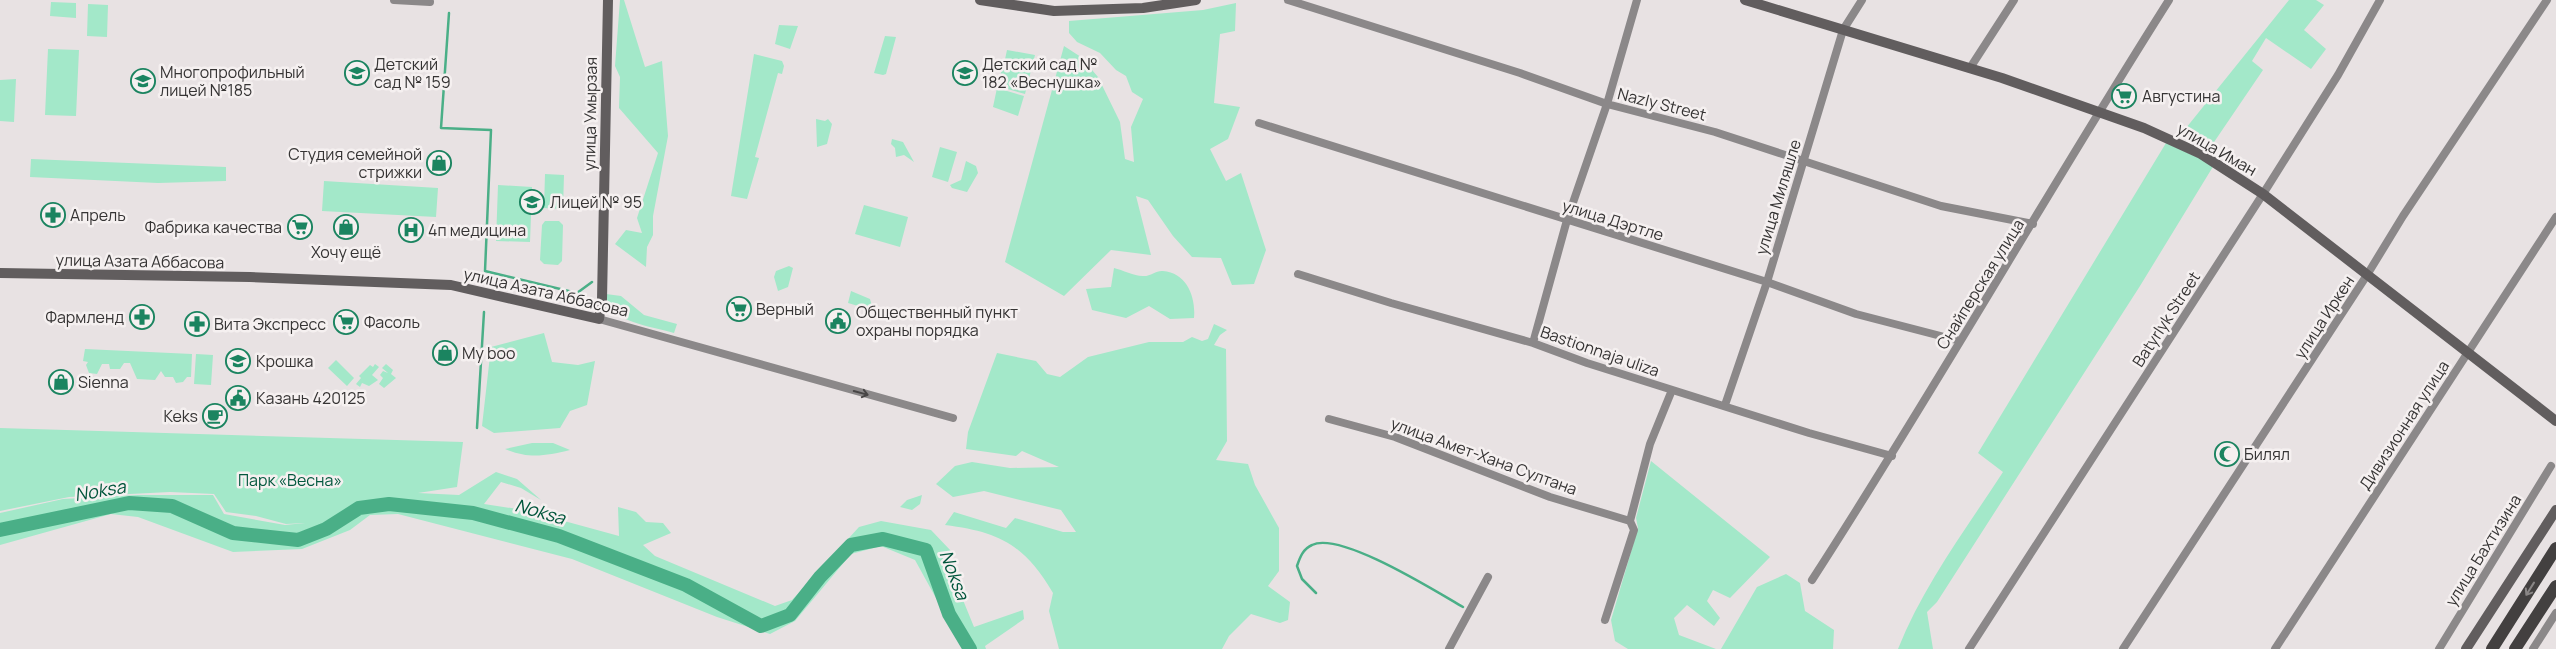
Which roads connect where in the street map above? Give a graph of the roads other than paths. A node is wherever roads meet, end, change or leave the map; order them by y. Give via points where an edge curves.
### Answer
1 (394, 0) edge
2 (608, 0) edge
3 (980, 0) edge
4 (1196, 0) edge
5 (1288, 0) edge
6 (1637, 0) edge
7 (1745, 0) edge
8 (1862, 0) edge
9 (2014, 0) edge
10 (2169, 0) edge
11 (2380, 0) edge
12 (2547, 0) edge
13 (430, 2) dead end
14 (1843, 30) junction
15 (1970, 68) junction
16 (1607, 104) junction
17 (2098, 113) junction
18 (1260, 123) dead end
19 (1804, 160) junction
20 (2263, 194) junction
21 (2556, 217) edge
22 (1567, 220) junction
23 (2033, 224) junction
24 (0, 273) edge
25 (1298, 274) dead end
26 (2367, 275) junction
27 (1767, 282) junction
28 (600, 319) junction
29 (1960, 341) junction
30 (1533, 343) junction
31 (2467, 352) junction
32 (1672, 390) junction
33 (1725, 405) junction
34 (953, 418) dead end
35 (1328, 419) dead end
36 (2556, 421) edge
37 (1892, 456) junction
38 (2551, 466) dead end
39 (2556, 510) edge
40 (1630, 521) junction
41 (2556, 548) edge
42 (1488, 577) dead end
43 (1812, 580) dead end
44 (2556, 586) edge
45 (2556, 613) edge
46 (1606, 620) dead end
47 (1449, 649) edge
48 (1969, 649) edge
49 (2123, 649) edge
50 (2275, 649) edge
51 (2439, 649) edge
52 (2466, 649) edge
53 (2492, 649) edge
54 (2515, 649) edge
55 (2533, 649) edge

1 - 13 street
2 - 28 street, улица Умырзая
3 - 4 street via 1054,11 1143,8
5 - 16 street, Nazly Street via 1520,73
6 - 16 street
7 - 14 street, улица Иман
8 - 14 street, улица Миляшле
9 - 15 street
10 - 17 street, Снайперская улица
11 - 20 street, Batyrlyk Street via 2338,75
12 - 26 street, улица Иркен
14 - 15 street, улица Иман
14 - 19 street, улица Миляшле
15 - 17 street, улица Иман
16 - 19 street, Nazly Street via 1715,132
16 - 22 street
17 - 20 street, улица Иман via 2171,139 2201,154
17 - 23 street, Снайперская улица
18 - 22 street, улица Дэртле
19 - 23 street, Nazly Street via 1941,206
19 - 27 street, улица Миляшле
20 - 26 street, улица Иман
20 - 48 street, Batyrlyk Street
21 - 31 street, Дивизионная улица
22 - 27 street, улица Дэртле
22 - 30 street
23 - 29 street, Снайперская улица
24 - 28 street, улица Азата Аббасова via 250,277 452,285
25 - 30 street, Bastionnaja uliza
26 - 31 street, улица Иман
26 - 49 street, улица Иркен
27 - 29 street, улица Дэртле via 1856,314
27 - 33 street, улица Миляшле
28 -> 34 street, улица Азата Аббасова
29 - 37 street, Снайперская улица
30 - 32 street, Bastionnaja uliza
31 - 36 street, улица Иман
31 - 50 street, Дивизионная улица
32 - 33 street, Bastionnaja uliza
32 - 40 street via 1650,444
33 - 37 street, Bastionnaja uliza via 1808,433
35 - 40 street, улица Амет-Хана Султана via 1395,437 1550,497
37 - 43 street, Снайперская улица
38 - 51 street, улица Бахтизина
39 - 52 street
40 - 46 street via 1634,530
41 -> 53 main road
42 - 47 street
44 - 54 main road
45 - 55 street

